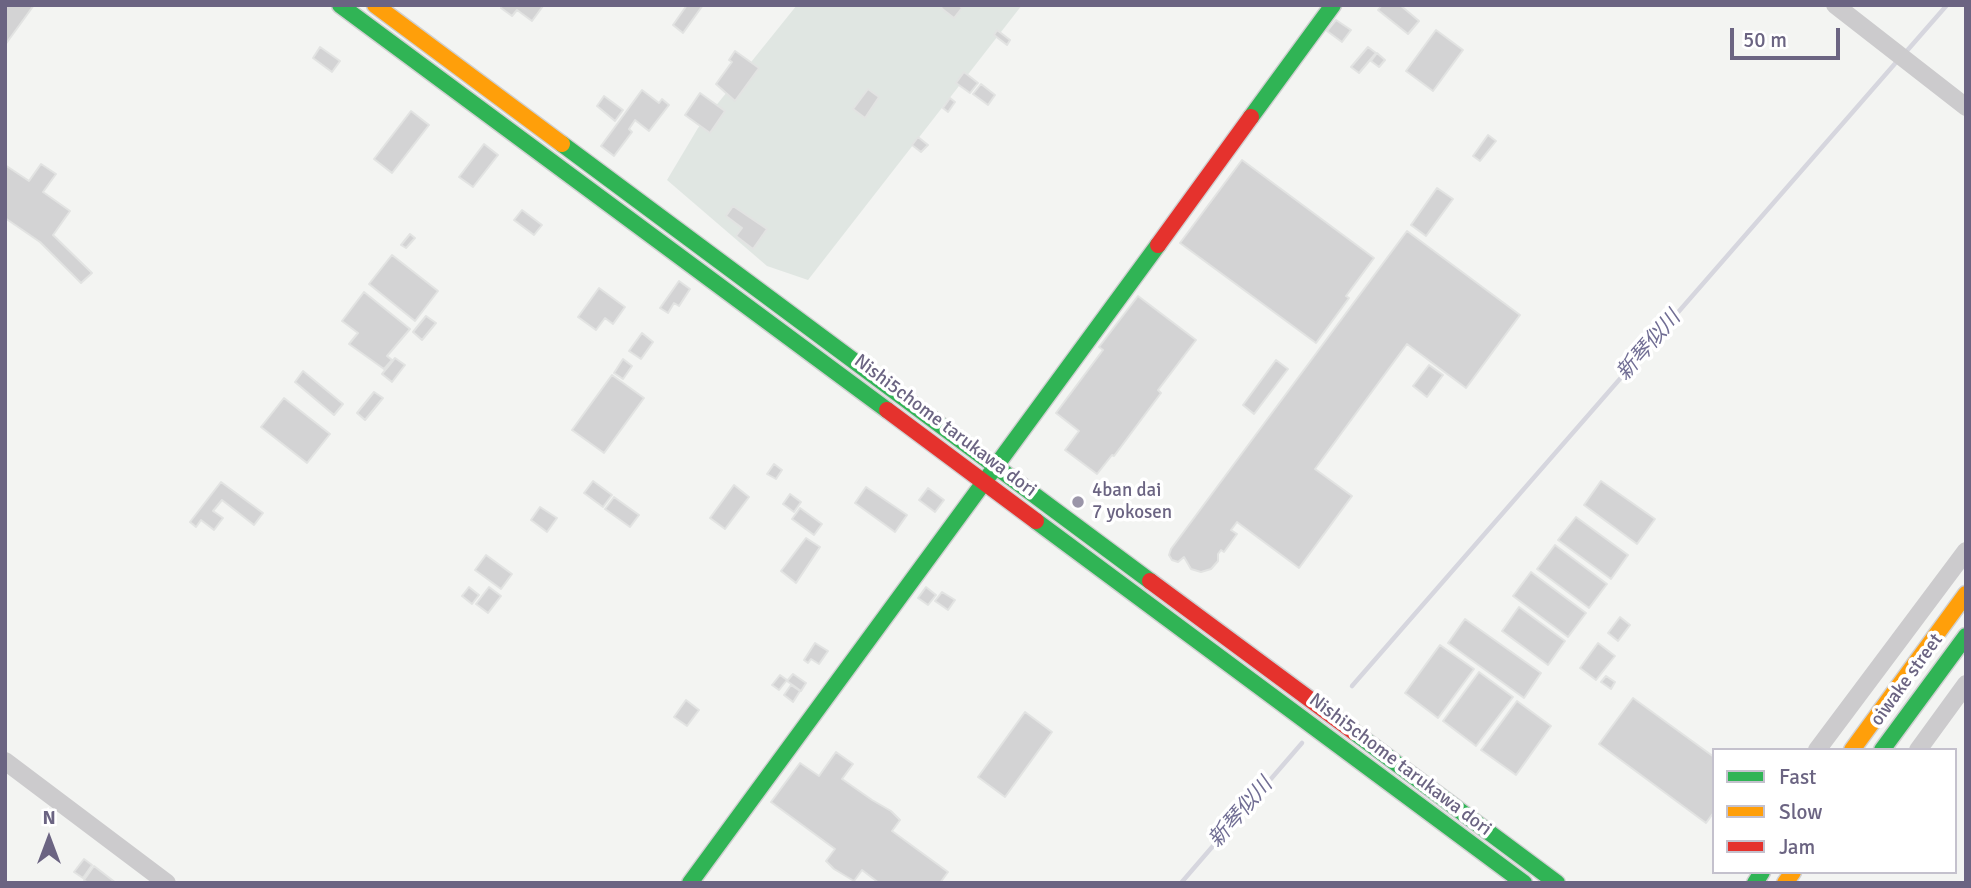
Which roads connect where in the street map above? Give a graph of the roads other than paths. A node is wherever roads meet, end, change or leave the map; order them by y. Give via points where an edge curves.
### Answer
1 (340, 5) edge
2 (375, 5) edge
3 (1333, 5) edge
4 (1835, 5) edge
5 (1966, 107) edge
6 (996, 465) junction
7 (984, 481) junction
8 (1966, 551) edge
9 (1966, 594) edge
10 (1966, 636) edge
11 (1966, 684) edge
12 (1818, 748) edge
13 (1853, 748) edge
14 (1883, 748) edge
15 (1919, 748) edge
16 (5, 761) edge
17 (167, 883) edge
18 (690, 883) edge
19 (1524, 883) edge
20 (1557, 883) edge

1 - 7 main road, Nishi5chome tarukawa dori
2 - 6 main road, Nishi5chome tarukawa dori
3 - 6 main road
4 - 5 street
6 - 7 main road
6 - 20 main road, Nishi5chome tarukawa dori
7 - 18 main road
7 - 19 main road, Nishi5chome tarukawa dori
8 - 12 street
9 - 13 main road
10 - 14 main road, oiwake street
11 - 15 street
16 - 17 street

